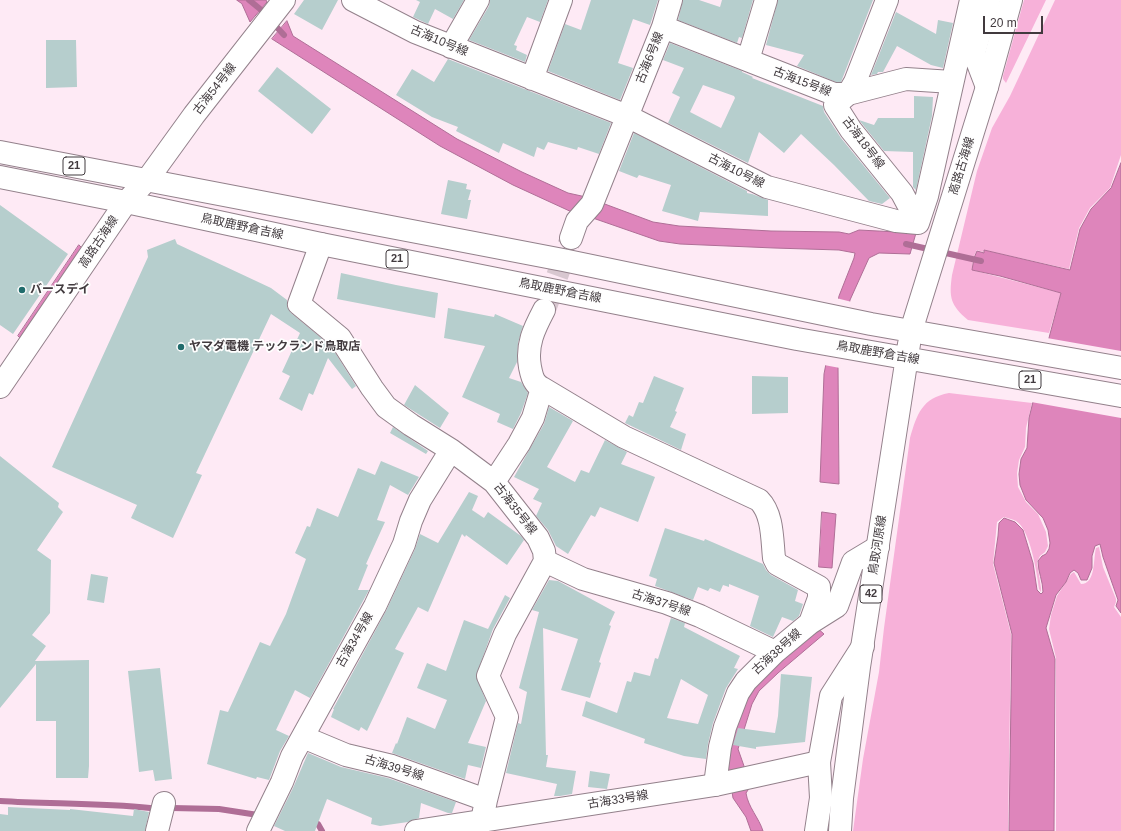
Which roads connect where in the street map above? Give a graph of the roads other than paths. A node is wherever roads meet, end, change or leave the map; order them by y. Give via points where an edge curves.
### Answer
1 (284, 0) edge
2 (353, 0) edge
3 (478, 0) edge
4 (561, 0) edge
5 (672, 0) edge
6 (766, 0) edge
7 (887, 0) edge
8 (1011, 0) edge
9 (971, 1) edge
10 (663, 27) junction
11 (451, 47) junction
12 (748, 60) junction
13 (532, 79) junction
14 (952, 82) junction
15 (987, 87) junction
16 (848, 94) junction
17 (627, 116) junction
18 (0, 152) edge
19 (0, 177) edge
20 (147, 180) junction
21 (126, 202) junction
22 (918, 223) junction
23 (571, 238) tunnel mouth
24 (321, 244) junction
25 (544, 310) tunnel mouth
26 (911, 331) junction
27 (907, 358) junction
28 (1121, 368) edge
29 (0, 387) edge
30 (542, 388) junction
31 (1121, 396) edge
32 (451, 450) junction
33 (494, 482) junction
34 (878, 547) junction
35 (545, 562) junction
36 (810, 623) junction
37 (863, 646) junction
38 (775, 652) junction
39 (303, 737) junction
40 (819, 762) junction
41 (715, 785) junction
42 (164, 803) dead end
43 (476, 819) edge
44 (157, 831) edge
45 (258, 831) edge
46 (416, 831) edge
47 (816, 831) edge
48 (840, 831) edge

1 - 20 street, 古海54号線
2 - 11 street, 古海10号線 via 415,32
3 - 11 street
4 - 13 street
5 - 10 street, 古海6号線
6 - 12 street
7 - 16 street, 古海15号線
8 - 15 street, 高路古海線
9 - 14 street
9 - 15 street via 974,53
10 - 12 street, 古海15号線
10 - 17 street, 古海6号線
11 - 13 street, 古海10号線
12 - 16 street, 古海15号線 via 834,94
13 - 17 street, 古海10号線
14 - 16 street via 906,79
14 - 22 street via 927,196
15 - 26 street, 高路古海線
16 - 22 street, 古海18号線 via 835,105 851,130 902,193
17 - 22 street, 古海10号線 via 767,187 889,219
17 - 23 street, 古海6号線 via 592,204 577,221
18 - 20 street, 21
19 - 21 street, 鳥取鹿野倉吉線 / 21
20 - 21 street, 高路古海線
20 - 26 street, 21
21 - 24 street, 鳥取鹿野倉吉線 / 21
21 - 29 street, 高路古海線
24 - 27 street, 鳥取鹿野倉吉線 / 21 via 845,348
24 - 32 street, 古海35号線 via 299,304 340,338 386,407
25 - 30 street via 534,328 529,360 530,372
26 - 27 street, 鳥取河原線 / 42
26 - 28 street, 21
27 - 31 street, 鳥取鹿野倉吉線 / 21
27 - 34 street, 鳥取河原線 / 42
30 - 33 street via 533,418
30 - 36 street via 624,437 759,500 768,512 777,564 819,587 819,598
32 - 33 street, 古海35号線
32 - 39 street, 古海34号線 via 420,500 404,544 375,606
33 - 35 street, 古海35号線 via 538,538 544,550
34 - 36 street, 古海38号線 via 853,562 837,606
34 - 37 street, 鳥取河原線 / 42
35 - 38 street, 古海37号線 via 583,579 667,603
35 - 43 street via 505,634 488,676 507,717
36 - 38 street, 古海38号線
37 - 40 street via 831,696
37 - 48 street, 鳥取河原線 / 42 via 843,790
38 - 41 street, 古海38号線 via 746,681 738,693 725,727
39 - 43 street, 古海39号線 via 346,755 392,766
39 - 45 street, 古海34号線
40 - 41 street, 古海33号線
40 - 47 street via 821,798
41 - 43 street, 古海33号線
42 - 44 street
43 - 46 street, 古海33号線

